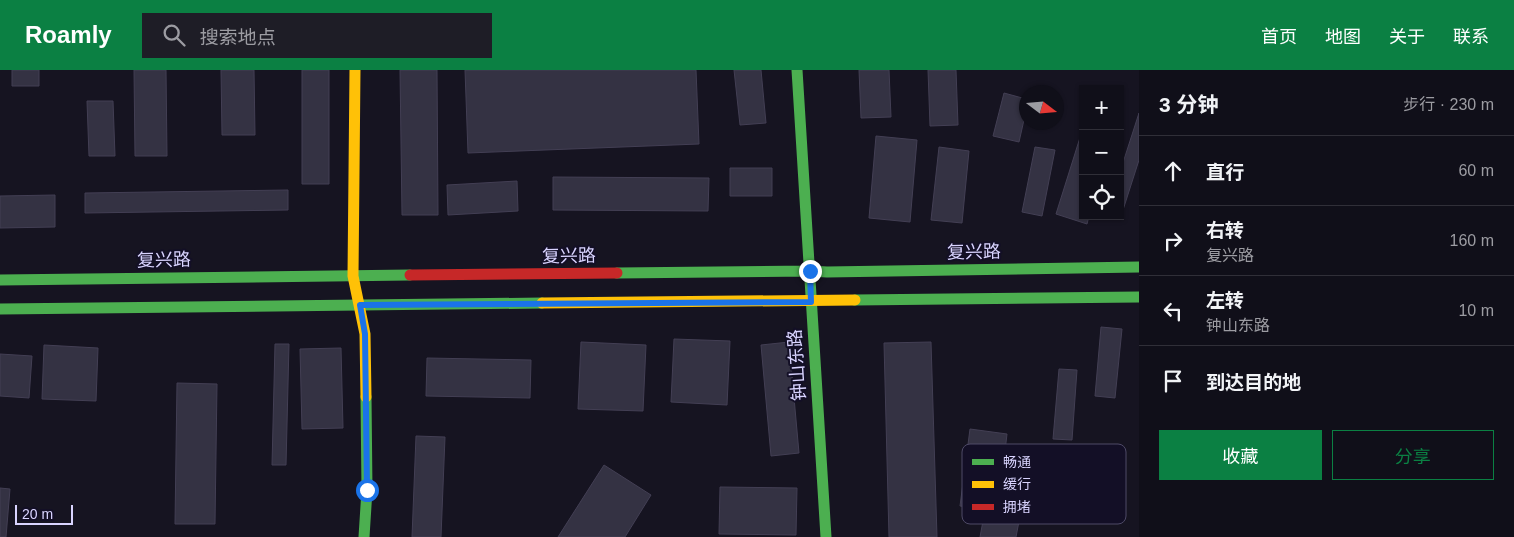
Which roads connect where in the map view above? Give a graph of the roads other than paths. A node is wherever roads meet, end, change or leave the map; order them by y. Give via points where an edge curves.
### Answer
1 (355, 70) edge
2 (797, 70) edge
3 (1139, 267) edge
4 (810, 271) junction
5 (353, 276) junction
6 (0, 280) edge
7 (828, 287) junction
8 (1139, 297) edge
9 (811, 302) junction
10 (360, 305) junction
11 (0, 309) edge
12 (364, 537) edge
13 (826, 537) edge

1 - 5 main road
2 - 4 main road, 钟山东路
3 - 7 main road, 复兴路
4 - 5 main road, 复兴路
4 - 7 main road, 复兴路
4 - 9 main road, 钟山东路
5 - 6 main road, 复兴路
5 - 10 main road
7 - 8 main road, 复兴路
7 - 9 main road, 复兴路
9 - 10 main road, 复兴路
9 - 13 main road, 钟山东路
10 - 11 main road, 复兴路
10 - 12 main road via 365,334 367,490

